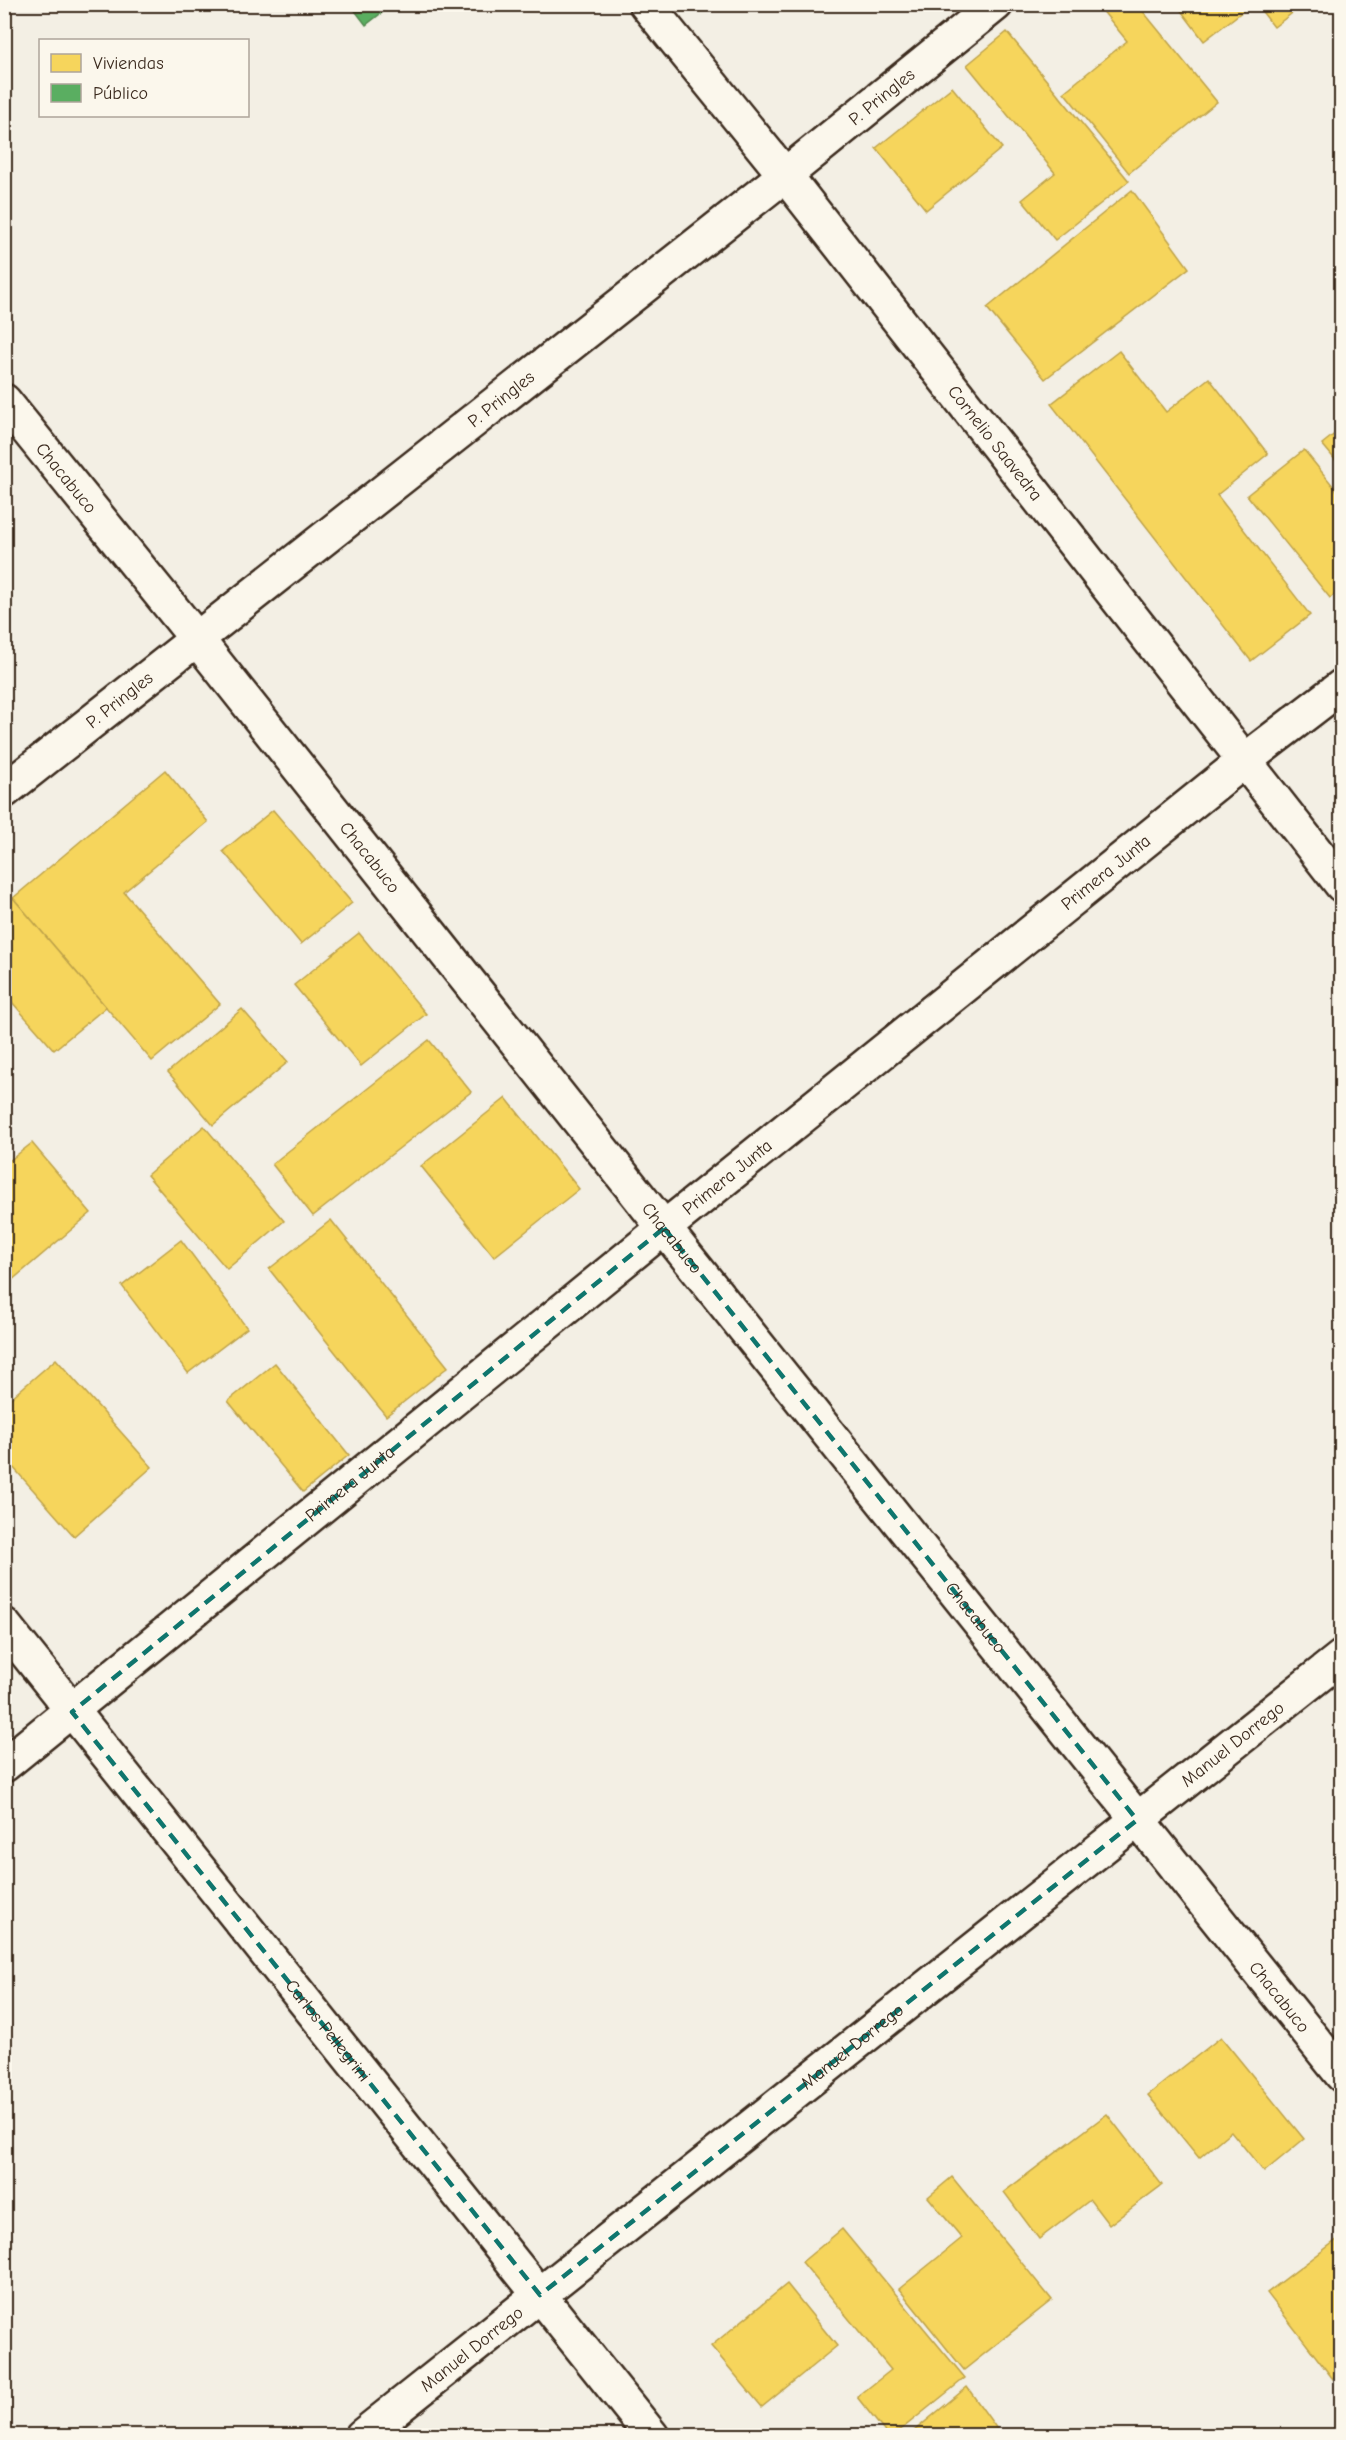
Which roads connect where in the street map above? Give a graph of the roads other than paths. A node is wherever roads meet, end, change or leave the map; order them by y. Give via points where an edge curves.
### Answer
1 (646, 4) edge
2 (996, 4) edge
3 (784, 175) junction
4 (4, 401) edge
5 (196, 638) junction
6 (1341, 686) edge
7 (1244, 761) junction
8 (4, 791) edge
9 (1341, 885) edge
10 (664, 1228) junction
11 (4, 1625) edge
12 (1341, 1657) edge
13 (72, 1712) junction
14 (4, 1765) edge
15 (1137, 1820) junction
16 (1341, 2075) edge
17 (540, 2295) junction
18 (362, 2436) edge
19 (652, 2436) edge

1 - 3 street, Cornelio Saavedra
2 - 3 street, P. Pringles
3 - 5 street, P. Pringles
3 - 7 street, Cornelio Saavedra
4 - 5 street, Chacabuco
5 - 8 street, P. Pringles
5 - 10 street, Chacabuco
6 - 7 street, Primera Junta
7 - 9 street, Cornelio Saavedra
7 - 10 street, Primera Junta
10 - 13 street, Primera Junta
10 - 15 street, Chacabuco
11 - 13 street, Carlos Pellegrini
12 - 15 street, Manuel Dorrego
13 - 14 street, Primera Junta
13 - 17 street, Carlos Pellegrini
15 - 16 street, Chacabuco
15 - 17 street, Manuel Dorrego
17 - 18 street, Manuel Dorrego
17 - 19 street, Carlos Pellegrini

